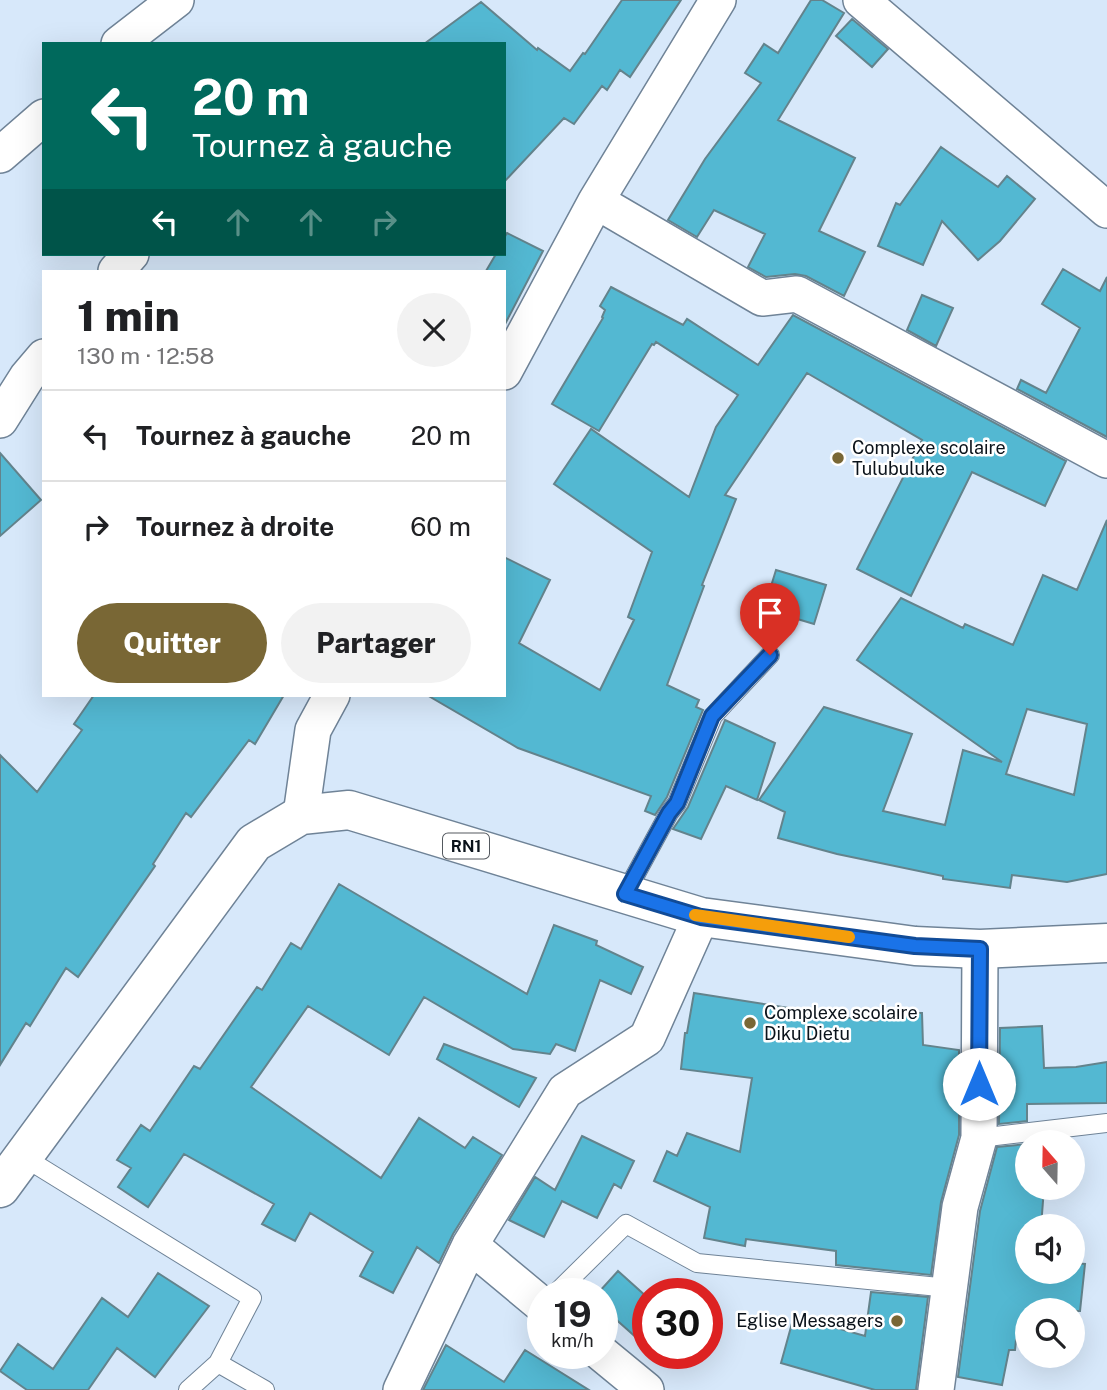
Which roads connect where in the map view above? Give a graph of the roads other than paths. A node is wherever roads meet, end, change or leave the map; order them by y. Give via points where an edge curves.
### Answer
1 (176, 0) edge
2 (718, 0) edge
3 (861, 0) edge
4 (122, 42) edge
5 (42, 119) edge
6 (0, 155) edge
7 (596, 201) junction
8 (1107, 210) edge
9 (129, 256) edge
10 (117, 270) edge
11 (42, 359) edge
12 (506, 368) edge
13 (0, 420) edge
14 (1107, 460) edge
15 (770, 655) dead end
16 (330, 697) edge
17 (301, 815) junction
18 (625, 894) junction
19 (701, 917) junction
20 (1107, 943) edge
21 (980, 949) junction
22 (1107, 1123) edge
23 (979, 1138) junction
24 (22, 1156) junction
25 (0, 1188) edge
26 (470, 1245) junction
27 (571, 1278) edge
28 (949, 1287) junction
29 (527, 1292) edge
30 (218, 1363) junction
31 (618, 1367) edge
32 (188, 1390) edge
33 (265, 1390) edge
34 (401, 1390) edge
35 (646, 1390) edge
36 (936, 1390) edge

1 - 4 street
2 - 7 street
3 - 8 street
5 - 6 street
7 - 12 street
7 - 14 street via 762,298 797,294
9 - 10 street
11 - 13 street
15 - 18 lane via 712,716 677,803
16 - 17 street via 313,730
17 - 18 highway, RN1 via 349,810
17 - 24 highway, RN1 via 254,843
18 - 19 highway, RN1
19 - 21 highway, RN1 via 915,946
19 - 26 street via 647,1038 565,1091
20 - 21 highway, RN1
21 - 23 street
22 - 23 lane
23 - 28 street via 960,1207
24 - 25 highway, RN1
24 - 30 lane via 252,1298
26 - 29 street
26 - 34 street
27 - 28 lane via 626,1224 697,1264
28 - 36 street
30 - 32 lane
30 - 33 lane
31 - 35 street

